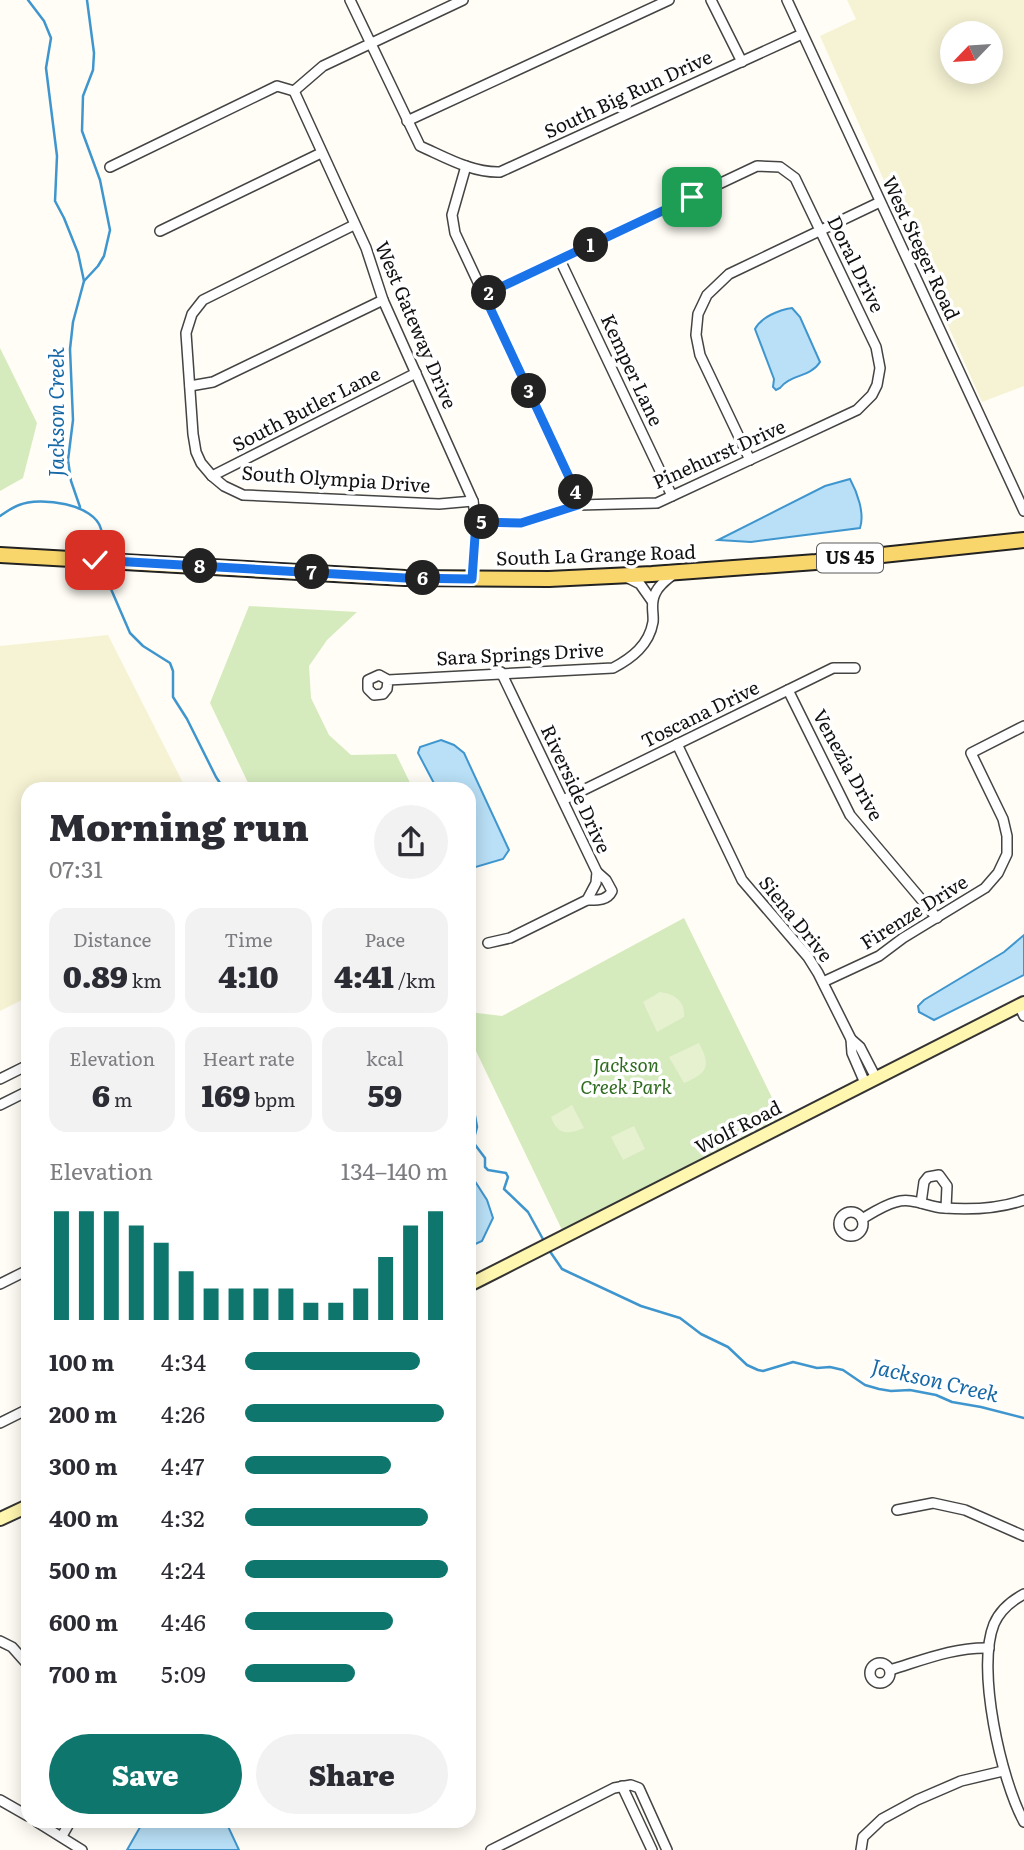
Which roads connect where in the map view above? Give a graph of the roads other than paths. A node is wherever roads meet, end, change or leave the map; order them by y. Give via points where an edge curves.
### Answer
1 (350, 0) edge
2 (463, 0) edge
3 (669, 0) edge
4 (712, 0) edge
5 (787, 0) edge
6 (802, 34) junction
7 (369, 44) junction
8 (742, 62) junction
9 (294, 91) junction
10 (407, 121) junction
11 (321, 153) junction
12 (466, 166) junction
13 (110, 167) dead end
14 (880, 202) junction
15 (354, 225) junction
16 (821, 229) junction
17 (160, 232) dead end
18 (560, 260) junction
19 (484, 295) junction
20 (383, 300) junction
21 (416, 373) junction
22 (877, 385) joint
23 (190, 386) junction
24 (750, 460) junction
25 (212, 476) junction
26 (672, 496) junction
27 (473, 500) junction
28 (578, 505) junction
29 (1024, 511) edge
30 (476, 522) junction
31 (1024, 540) edge
32 (0, 555) edge
33 (675, 573) junction
34 (624, 576) junction
35 (472, 579) junction
36 (652, 601) junction
37 (855, 668) dead end
38 (501, 672) junction
39 (388, 680) dead end
40 (788, 690) junction
41 (1024, 726) edge
42 (677, 744) junction
43 (563, 800) junction
44 (597, 872) junction
45 (587, 900) junction
46 (937, 918) junction
47 (488, 943) dead end
48 (823, 982) junction
49 (1022, 1008) edge
50 (21, 1068) edge
51 (0, 1079) edge
52 (870, 1081) junction
53 (21, 1094) edge
54 (0, 1105) edge
55 (1024, 1200) edge
56 (921, 1203) junction
57 (946, 1208) junction
58 (862, 1219) dead end
59 (21, 1274) edge
60 (476, 1281) edge
61 (0, 1284) edge
62 (21, 1412) edge
63 (0, 1423) edge
64 (21, 1509) edge
65 (897, 1510) dead end
66 (0, 1519) edge
67 (1024, 1536) edge
68 (1024, 1594) edge
69 (0, 1641) edge
70 (989, 1648) junction
71 (21, 1657) edge
72 (890, 1670) dead end
73 (1003, 1771) junction
74 (622, 1786) junction
75 (0, 1800) edge
76 (21, 1812) edge
77 (1024, 1822) edge
78 (48, 1828) edge
79 (67, 1828) edge
80 (62, 1836) junction
81 (505, 1847) edge
82 (82, 1850) edge
83 (491, 1850) edge
84 (652, 1850) edge
85 (667, 1850) edge
86 (861, 1850) edge

1 - 7 street, South Big Run Drive
2 - 7 street
3 - 10 street
4 - 8 street
5 - 6 street, West Steger Road
6 - 8 street, South Big Run Drive
6 - 14 street, West Steger Road
7 - 9 street via 323,66
7 - 10 street, South Big Run Drive
8 - 12 street, South Big Run Drive via 500,172
9 - 11 street, West Gateway Drive
9 - 13 street via 277,86
10 - 12 street, South Big Run Drive via 420,146
11 - 15 street, West Gateway Drive
11 - 17 street
12 - 19 street via 453,215 455,233
14 - 16 street
14 - 29 street, West Steger Road
15 - 20 street, West Gateway Drive
15 - 23 street, South Olympia Drive via 203,300 186,333
16 - 18 street, Doral Drive via 794,178 780,167 757,166
16 - 22 street, Doral Drive via 876,347
16 - 24 street via 729,274 706,295 698,314 700,355
18 - 19 street
18 - 26 street, Kemper Lane
19 - 28 street
20 - 21 street, West Gateway Drive
20 - 23 street via 213,382
21 - 25 street, South Butler Lane
21 - 27 street, West Gateway Drive
22 - 24 street, Pinehurst Drive via 857,410
23 - 25 street, South Olympia Drive via 196,452
24 - 26 street, Pinehurst Drive
25 - 27 street, South Olympia Drive via 243,495 439,504
26 - 28 street, Pinehurst Drive via 657,503
27 - 30 street, West Gateway Drive
28 - 30 street, Pinehurst Drive via 521,523
30 - 35 street, West Gateway Drive
31 - 33 main road, South La Grange Road / US 45
32 - 35 main road, South La Grange Road / US 45
33 - 34 main road, South La Grange Road / US 45
33 - 36 street via 661,584
34 - 35 main road, South La Grange Road / US 45
34 - 36 street via 640,584
36 - 38 street, Sara Springs Drive via 648,638 640,650 613,668
37 - 40 street, Toscana Drive via 833,668
38 - 39 street, Sara Springs Drive
38 - 43 street, Riverside Drive
40 - 42 street, Toscana Drive
40 - 46 street, Venezia Drive via 850,815
41 - 46 street, Firenze Drive via 971,752 1003,819 1007,854 985,888
42 - 43 street, Toscana Drive
42 - 48 street, Siena Drive via 742,880 808,957
43 - 44 street, Riverside Drive
44 - 45 street, Riverside Drive
44 - 45 street via 612,891 603,900
45 - 47 street via 510,938
46 - 48 street, Firenze Drive via 879,956
48 - 52 street, Siena Drive via 851,1039 852,1053
49 - 52 main road, Wolf Road
50 - 51 street
52 - 60 main road, Wolf Road
53 - 54 street
55 - 57 street via 997,1208
56 - 57 street
56 - 57 street via 924,1182 939,1175 947,1186
56 - 58 street via 896,1201
59 - 61 street
62 - 63 street
64 - 66 main road
65 - 67 street via 944,1505
68 - 70 street via 1001,1612
69 - 71 street
70 - 72 street via 949,1651
70 - 73 street via 994,1729
73 - 77 street
73 - 86 street via 961,1781 905,1806 863,1837
74 - 81 street
74 - 84 street
74 - 85 street via 639,1788
75 - 76 street
78 - 80 street
79 - 80 street
80 - 82 street
81 - 83 street

